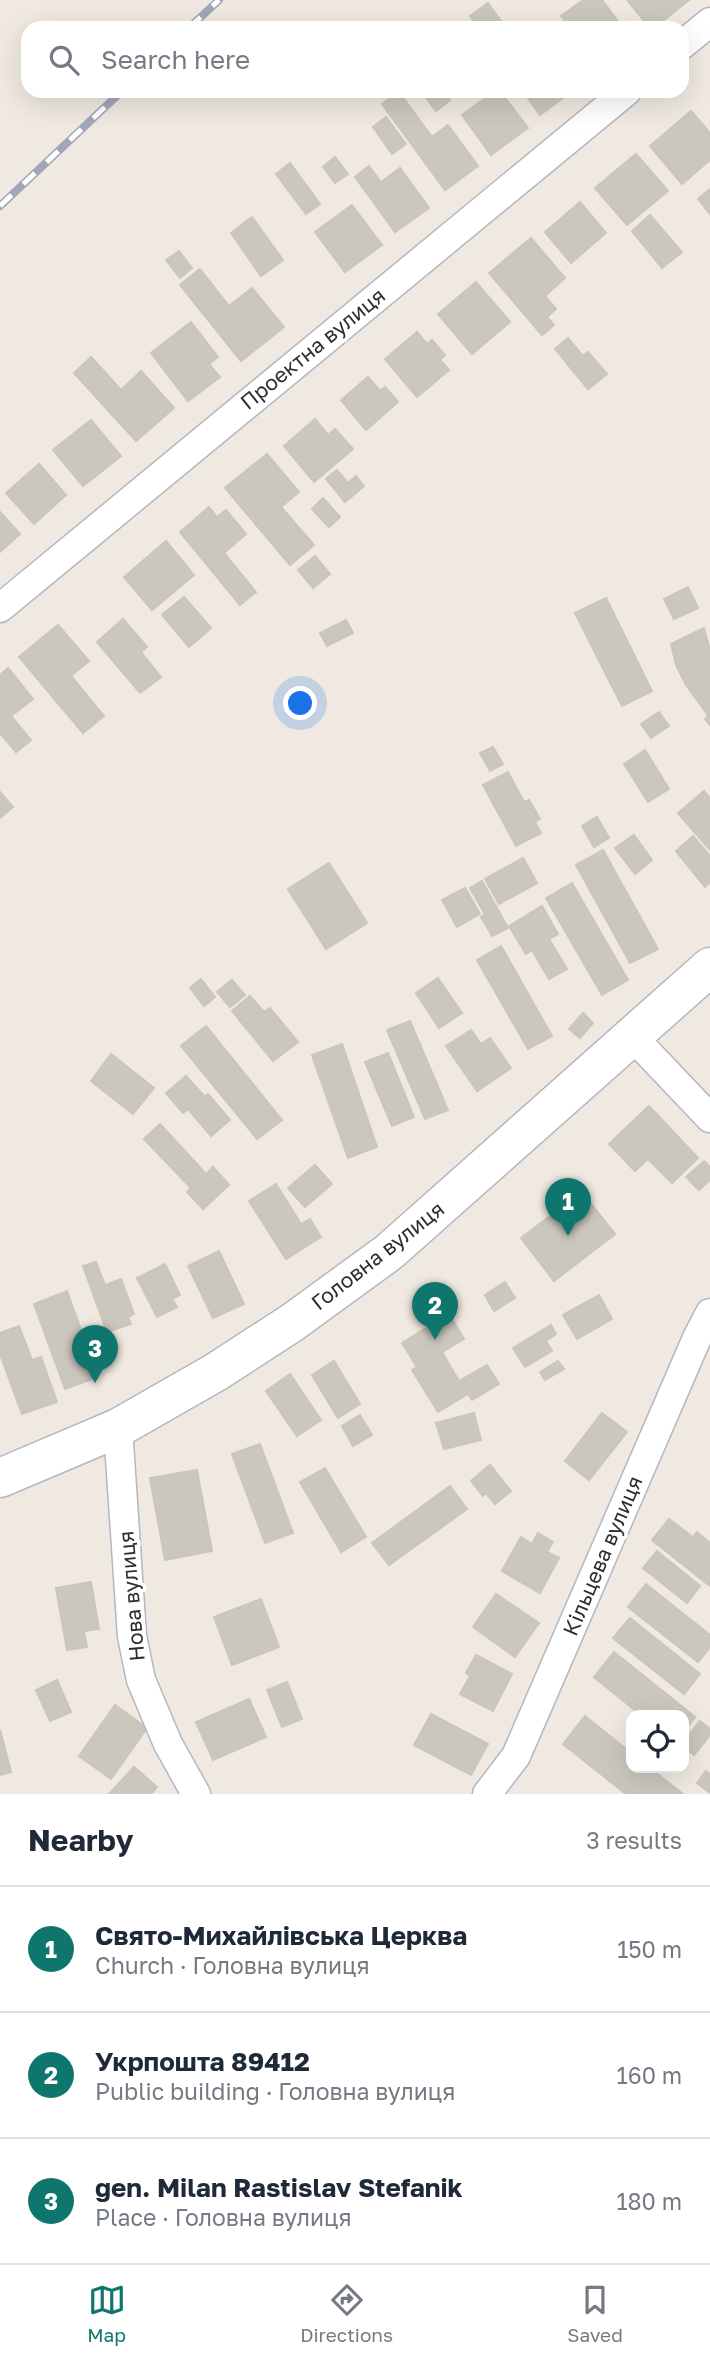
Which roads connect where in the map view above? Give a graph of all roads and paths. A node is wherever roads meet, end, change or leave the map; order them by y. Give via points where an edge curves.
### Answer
1 (710, 22) edge
2 (689, 40) edge
3 (619, 98) edge
4 (0, 608) edge
5 (710, 967) edge
6 (633, 1037) junction
7 (710, 1118) edge
8 (710, 1312) edge
9 (118, 1428) junction
10 (0, 1478) edge
11 (197, 1794) edge
12 (487, 1794) edge

1 - 2 street
3 - 4 street, Проектна вулиця
5 - 6 main road, Головна вулиця
6 - 7 street
6 - 9 main road, Головна вулиця via 389,1252 216,1372
8 - 12 street, Кільцева вулиця via 516,1756
9 - 10 main road, Головна вулиця
9 - 11 street, Нова вулиця via 132,1636 141,1680

